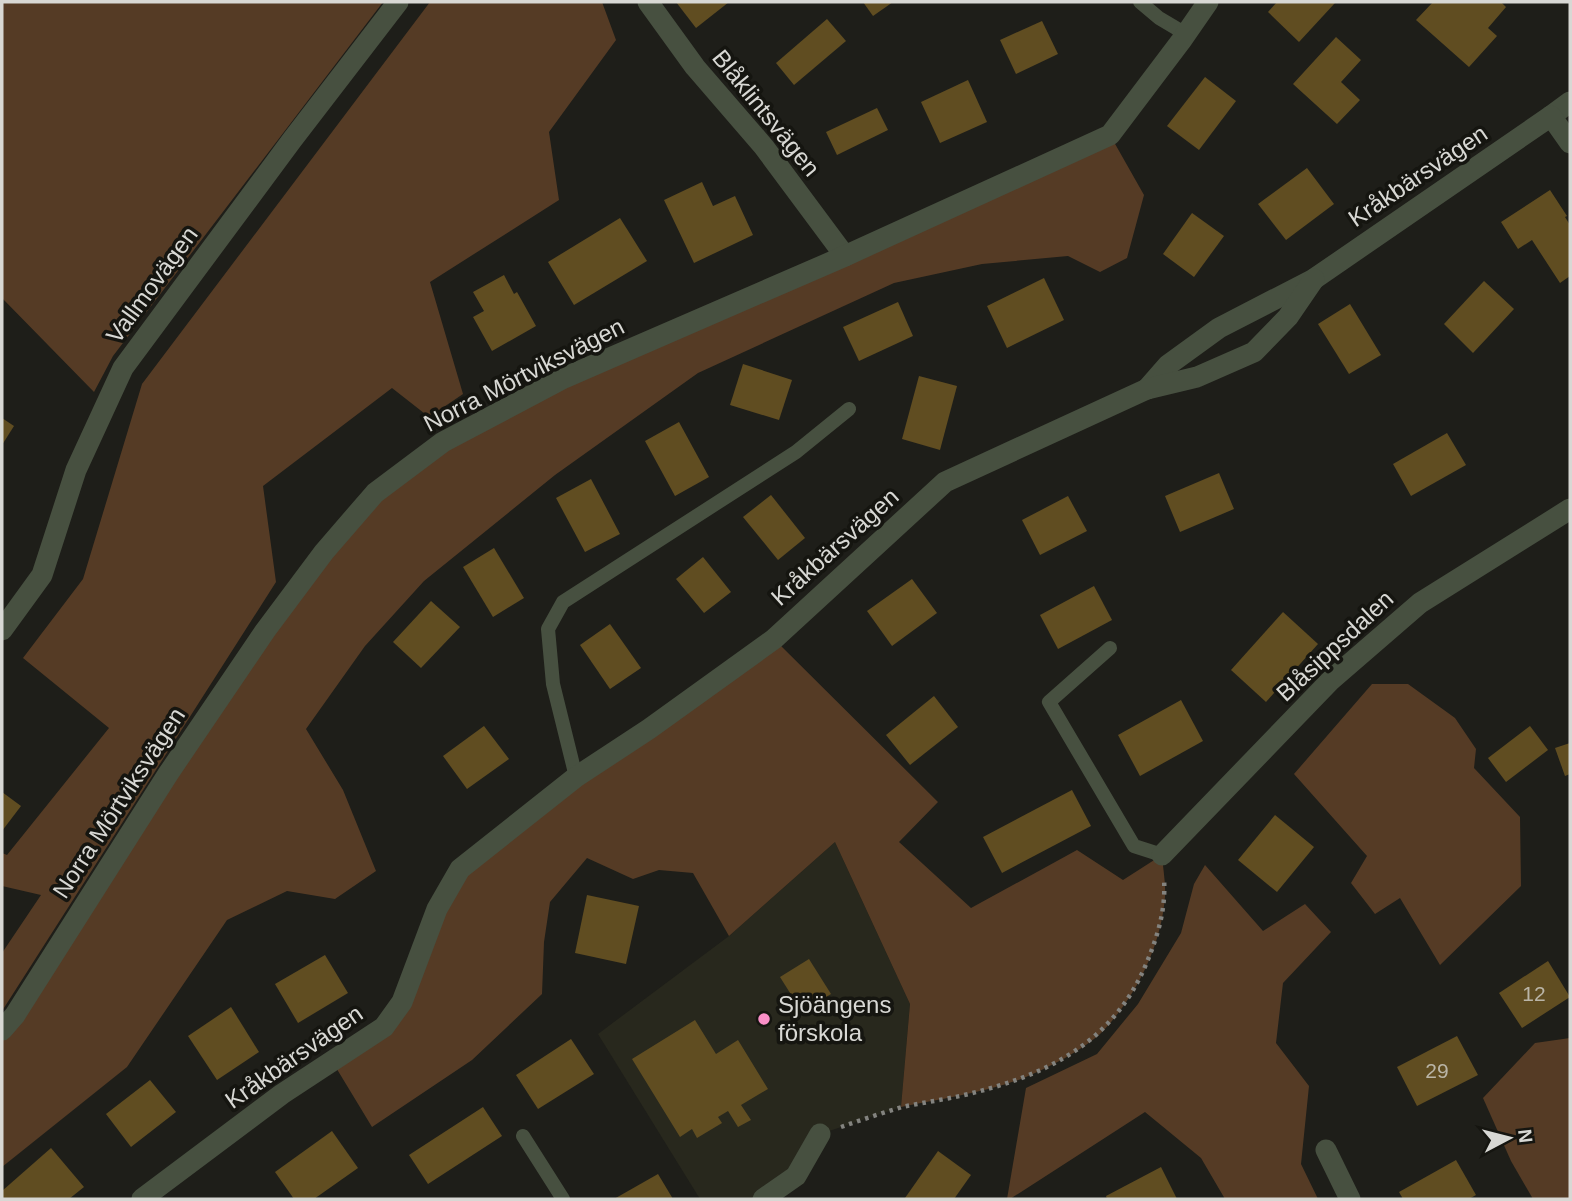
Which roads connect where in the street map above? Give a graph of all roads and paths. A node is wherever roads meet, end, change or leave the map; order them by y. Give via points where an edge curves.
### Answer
1 (398, 2) edge
2 (648, 2) edge
3 (1140, 2) edge
4 (1208, 2) edge
5 (1186, 34) junction
6 (1570, 102) edge
7 (1552, 116) junction
8 (1570, 143) edge
9 (845, 256) junction
10 (1314, 279) junction
11 (1147, 389) junction
12 (849, 409) dead end
13 (1570, 509) edge
14 (2, 630) edge
15 (1110, 648) dead end
16 (576, 777) junction
17 (1162, 855) junction
18 (2, 1030) edge
19 (820, 1134) joint
20 (523, 1136) dead end
21 (1326, 1150) dead end
22 (142, 1199) edge
23 (562, 1199) edge
24 (763, 1199) edge
25 (1350, 1199) edge

1 - 14 street, Vallmovägen via 123,368 76,470 42,575
2 - 9 street, Blåklintsvägen
3 - 5 lane
4 - 5 street, Norra Mörtviksvägen
5 - 9 street, Norra Mörtviksvägen via 1110,135
6 - 7 street, Kråkbärsvägen
7 - 8 street
7 - 10 street, Kråkbärsvägen
9 - 18 street, Norra Mörtviksvägen via 564,378 443,442 375,493 265,631
10 - 11 street, Kråkbärsvägen via 1219,328 1168,365
10 - 11 street, Kråkbärsvägen via 1288,317 1254,352 1197,377
11 - 16 street, Kråkbärsvägen via 946,482 774,639
12 - 16 lane via 796,452 563,601 548,629 553,684
13 - 17 street, Blåsippsdalen via 1410,612 1331,680
15 - 17 lane via 1049,702 1134,846
16 - 22 street, Kråkbärsvägen via 460,869 437,909 402,1002 384,1027 282,1094
17 - 19 path via 1165,896 1158,934 1139,982 1102,1032 1063,1059 1021,1079 901,1107
19 - 24 street via 796,1176
20 - 23 lane
21 - 25 street

